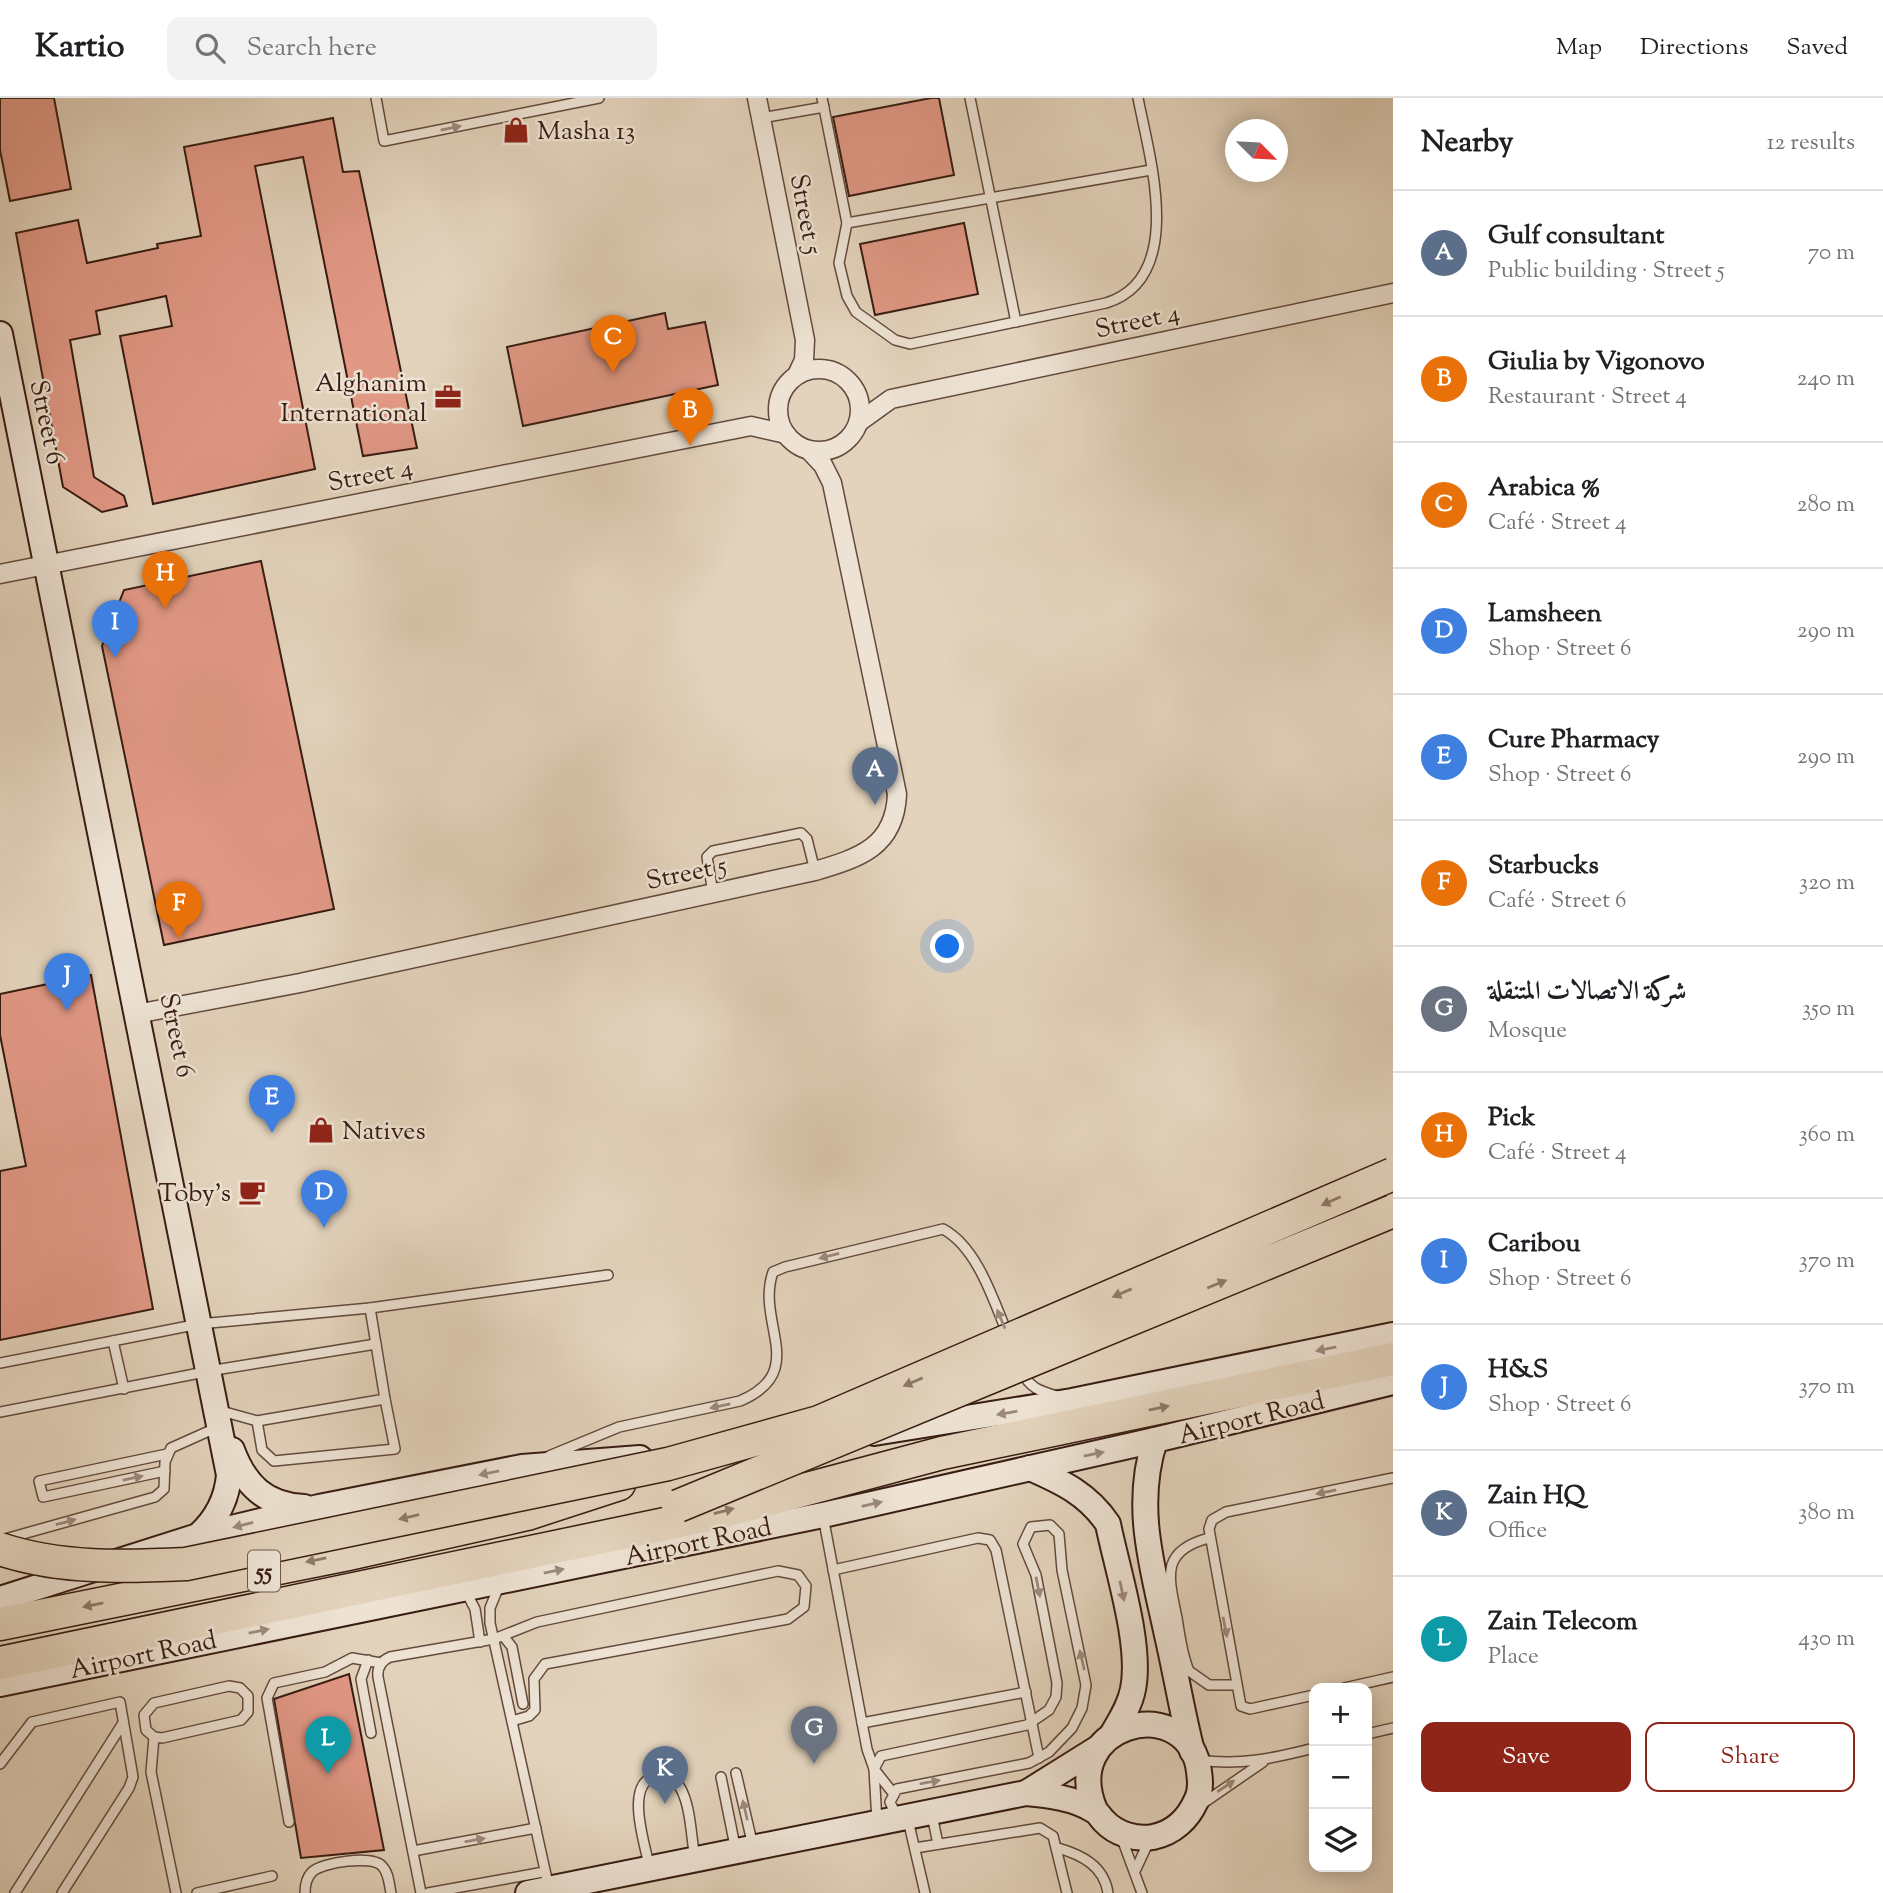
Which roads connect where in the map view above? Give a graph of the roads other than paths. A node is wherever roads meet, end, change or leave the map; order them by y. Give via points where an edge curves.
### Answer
1 (376, 98) edge
2 (599, 98) edge
3 (757, 98) edge
4 (970, 98) edge
5 (1138, 98) edge
6 (823, 103) edge
7 (761, 118) junction
8 (1151, 170) junction
9 (990, 198) junction
10 (847, 223) junction
11 (1393, 293) edge
12 (1016, 322) junction
13 (0, 334) edge
14 (805, 340) junction
15 (831, 370) junction
16 (797, 375) junction
17 (855, 389) junction
18 (891, 399) junction
19 (779, 400) junction
20 (859, 422) junction
21 (751, 426) junction
22 (786, 434) junction
23 (842, 444) junction
24 (809, 450) junction
25 (831, 483) junction
26 (50, 563) junction
27 (0, 574) edge
28 (815, 871) junction
29 (713, 893) junction
30 (139, 1013) junction
31 (1393, 1174) edge
32 (1393, 1211) edge
33 (608, 1275) dead end
34 (370, 1308) junction
35 (203, 1324) junction
36 (1393, 1335) edge
37 (113, 1341) junction
38 (376, 1344) junction
39 (1393, 1359) edge
40 (0, 1363) edge
41 (212, 1371) junction
42 (1393, 1382) edge
43 (124, 1389) junction
44 (385, 1399) junction
45 (1072, 1401) junction
46 (0, 1412) edge
47 (257, 1420) junction
48 (223, 1421) junction
49 (1155, 1440) junction
50 (167, 1454) junction
51 (668, 1464) junction
52 (522, 1467) junction
53 (1030, 1468) junction
54 (165, 1471) junction
55 (1393, 1478) edge
56 (319, 1507) junction
57 (823, 1516) junction
58 (198, 1536) junction
59 (1209, 1538) junction
60 (1147, 1539) junction
61 (0, 1540) edge
62 (1112, 1547) junction
63 (0, 1549) edge
64 (537, 1551) junction
65 (833, 1570) junction
66 (502, 1581) junction
67 (464, 1589) junction
68 (0, 1599) edge
69 (1171, 1622) junction
70 (0, 1624) edge
71 (505, 1636) junction
72 (494, 1639) junction
73 (480, 1642) junction
74 (368, 1660) junction
75 (0, 1663) edge
76 (381, 1663) junction
77 (1393, 1677) edge
78 (1366, 1683) edge
79 (0, 1684) edge
80 (1236, 1685) junction
81 (1026, 1692) junction
82 (1309, 1696) edge
83 (523, 1704) dead end
84 (512, 1721) junction
85 (124, 1723) junction
86 (862, 1723) junction
87 (1032, 1724) junction
88 (1393, 1728) edge
89 (371, 1733) dead end
90 (1372, 1733) edge
91 (154, 1737) junction
92 (1105, 1740) junction
93 (1309, 1749) edge
94 (1194, 1756) junction
95 (1039, 1758) junction
96 (1264, 1761) junction
97 (0, 1765) edge
98 (874, 1769) junction
99 (736, 1773) dead end
100 (721, 1777) dead end
101 (893, 1793) junction
102 (1026, 1793) junction
103 (1095, 1810) junction
104 (1190, 1814) junction
105 (903, 1818) junction
106 (289, 1822) dead end
107 (536, 1828) junction
108 (1115, 1830) junction
109 (1153, 1837) junction
110 (938, 1844) junction
111 (1058, 1848) junction
112 (745, 1849) junction
113 (915, 1849) junction
114 (413, 1851) junction
115 (695, 1860) junction
116 (650, 1868) junction
117 (1136, 1871) junction
118 (272, 1876) dead end
119 (540, 1884) edge
120 (15, 1893) edge
121 (62, 1893) edge
122 (176, 1893) edge
123 (197, 1893) edge
124 (305, 1893) edge
125 (391, 1893) edge
126 (421, 1893) edge
127 (428, 1893) edge
128 (925, 1893) edge
129 (1068, 1893) edge
130 (1108, 1893) edge
131 (1142, 1893) edge

1 -> 2 lane via 384,141
3 - 7 street, Street 5
4 - 9 lane
5 - 8 lane
6 - 7 lane
6 - 10 lane
7 - 14 street, Street 5
8 - 9 lane
8 - 12 lane via 1159,215 1157,236 1130,290 1106,303
9 - 10 lane
9 - 12 lane
10 - 12 lane via 839,263 849,302 895,340 916,343
11 - 18 street, Street 4
13 - 26 street, Street 6
14 - 15 street, Street 5
14 - 16 street, Street 5
15 - 16 street via 813,369
15 - 17 street
16 - 19 street
17 - 18 street, Street 4
17 - 20 street
18 - 20 street, Street 4
19 - 21 street
19 - 22 street via 779,418
20 - 23 street
21 - 22 street, Street 4
21 - 26 street, Street 4
22 - 24 street
23 - 24 street via 826,451
23 - 25 street, Street 5
24 - 25 street, Street 5
25 - 28 street, Street 5 via 897,794 893,818 877,844 846,862
26 - 27 street, Street 4
26 - 30 street, Street 6
28 - 29 street, Street 5
28 - 29 lane via 807,839 801,833 725,848 707,857
29 - 30 street, Street 5 via 300,983
30 - 35 street, Street 6
31 -> 51 highway, bridge via 819,1422
64 -> 32 highway, bridge via 678,1506
33 - 34 lane
34 - 35 lane
34 - 38 lane
35 - 37 lane
35 - 41 street, Street 6
36 -> 45 street, Airport Road / 55
37 - 40 lane
37 - 43 lane
38 - 41 lane
38 - 44 lane
64 -> 39 highway via 713,1514 942,1453
41 - 43 lane
41 - 48 street, Street 6
42 - 49 street, Airport Road / 55
43 - 46 lane
44 - 47 lane
44 - 47 lane via 395,1449 274,1461 262,1450
45 -> 52 street, Airport Road / 55 via 766,1449
45 -> 52 lane via 1027,1382 981,1273 959,1238 943,1229 773,1272 768,1297 778,1357 772,1378 758,1394 619,1427
47 - 48 lane
48 - 50 lane via 178,1443
48 - 56 street, Street 6 via 242,1473 260,1495 294,1507
48 - 58 street, Street 6 via 228,1488 214,1519
53 -> 49 street, Airport Road / 55
49 - 60 street via 1144,1479
50 - 54 lane
50 -> 54 lane via 39,1481 43,1497
51 -> 63 highway, bridge via 187,1564 117,1568
51 -> 70 highway, 55, bridge via 597,1494 527,1514
52 -> 56 street, Airport Road / 55
57 -> 53 street, Airport Road / 55
53 - 62 street via 1090,1500 1108,1524
61 -> 54 lane via 155,1497 164,1489
55 -> 59 lane via 1226,1512 1212,1520
56 -> 58 street, Airport Road / 55
57 - 65 lane
66 -> 57 street, Airport Road / 55
58 - 68 street, Airport Road / 55
59 - 69 lane via 1189,1543 1173,1560
59 -> 80 lane
60 - 62 street via 1138,1528 1126,1525 1115,1531
60 - 69 street
62 -> 92 street via 1134,1661 1127,1709
64 - 75 highway, Airport Road / 55
65 - 81 lane via 978,1538 989,1540 996,1550
65 - 86 lane
66 - 67 street, Airport Road / 55
66 - 72 lane via 489,1615
67 - 73 lane via 475,1609
79 -> 67 street, Airport Road / 55
69 - 80 lane via 1194,1677 1209,1685
69 - 94 street via 1180,1705
71 - 72 lane
71 - 83 lane via 512,1647
71 - 84 lane via 537,1622 778,1571 798,1575 807,1593 800,1612 788,1619 545,1664 534,1679 535,1710
72 - 73 lane
72 - 84 lane
73 - 76 lane via 390,1657
74 - 76 lane
74 - 89 lane via 361,1679
74 - 106 lane via 352,1658 325,1672 278,1681 269,1690
76 - 114 lane via 377,1678
77 - 78 lane
80 - 82 lane via 1245,1709
81 - 86 lane
81 - 87 lane
84 - 107 lane
85 - 97 lane via 120,1702 44,1717 32,1722
85 - 120 lane
85 - 121 lane via 132,1768 129,1788
86 - 98 lane
87 - 95 lane
95 -> 87 lane via 1072,1728 1086,1685 1059,1534 1043,1524 1026,1532 1023,1544 1036,1575 1057,1690 1049,1710
87 - 98 lane via 890,1752 878,1759
88 - 90 lane
91 - 91 lane via 241,1720 248,1712 248,1696 229,1686 154,1703 143,1720
91 - 122 lane via 151,1772
92 - 94 street via 1127,1727 1157,1725 1177,1735
92 - 102 street
92 - 103 street via 1087,1779
93 - 96 lane
94 - 96 lane via 1239,1763
94 - 104 street via 1200,1778
101 -> 95 lane via 902,1787
104 -> 96 lane
98 - 101 lane
98 - 105 lane
112 -> 99 lane
100 - 112 lane
101 - 105 lane via 890,1802
102 - 103 street via 1061,1798
102 - 105 street
103 - 108 street
104 - 109 street
105 - 110 lane
105 - 112 street
105 - 113 lane
114 -> 107 lane
107 - 119 lane
108 - 109 street
108 - 117 lane
109 - 117 lane
110 - 111 lane via 1031,1827 1047,1831
110 - 113 lane
111 - 129 lane
111 - 130 lane via 1092,1863
112 - 115 street
113 - 128 lane
114 - 126 lane
115 - 116 street
115 - 116 lane via 681,1787 669,1778 654,1777 642,1786 637,1801
116 - 119 street
117 - 131 lane
118 - 123 lane
119 - 127 lane
124 - 125 lane via 316,1869 364,1859 383,1867

